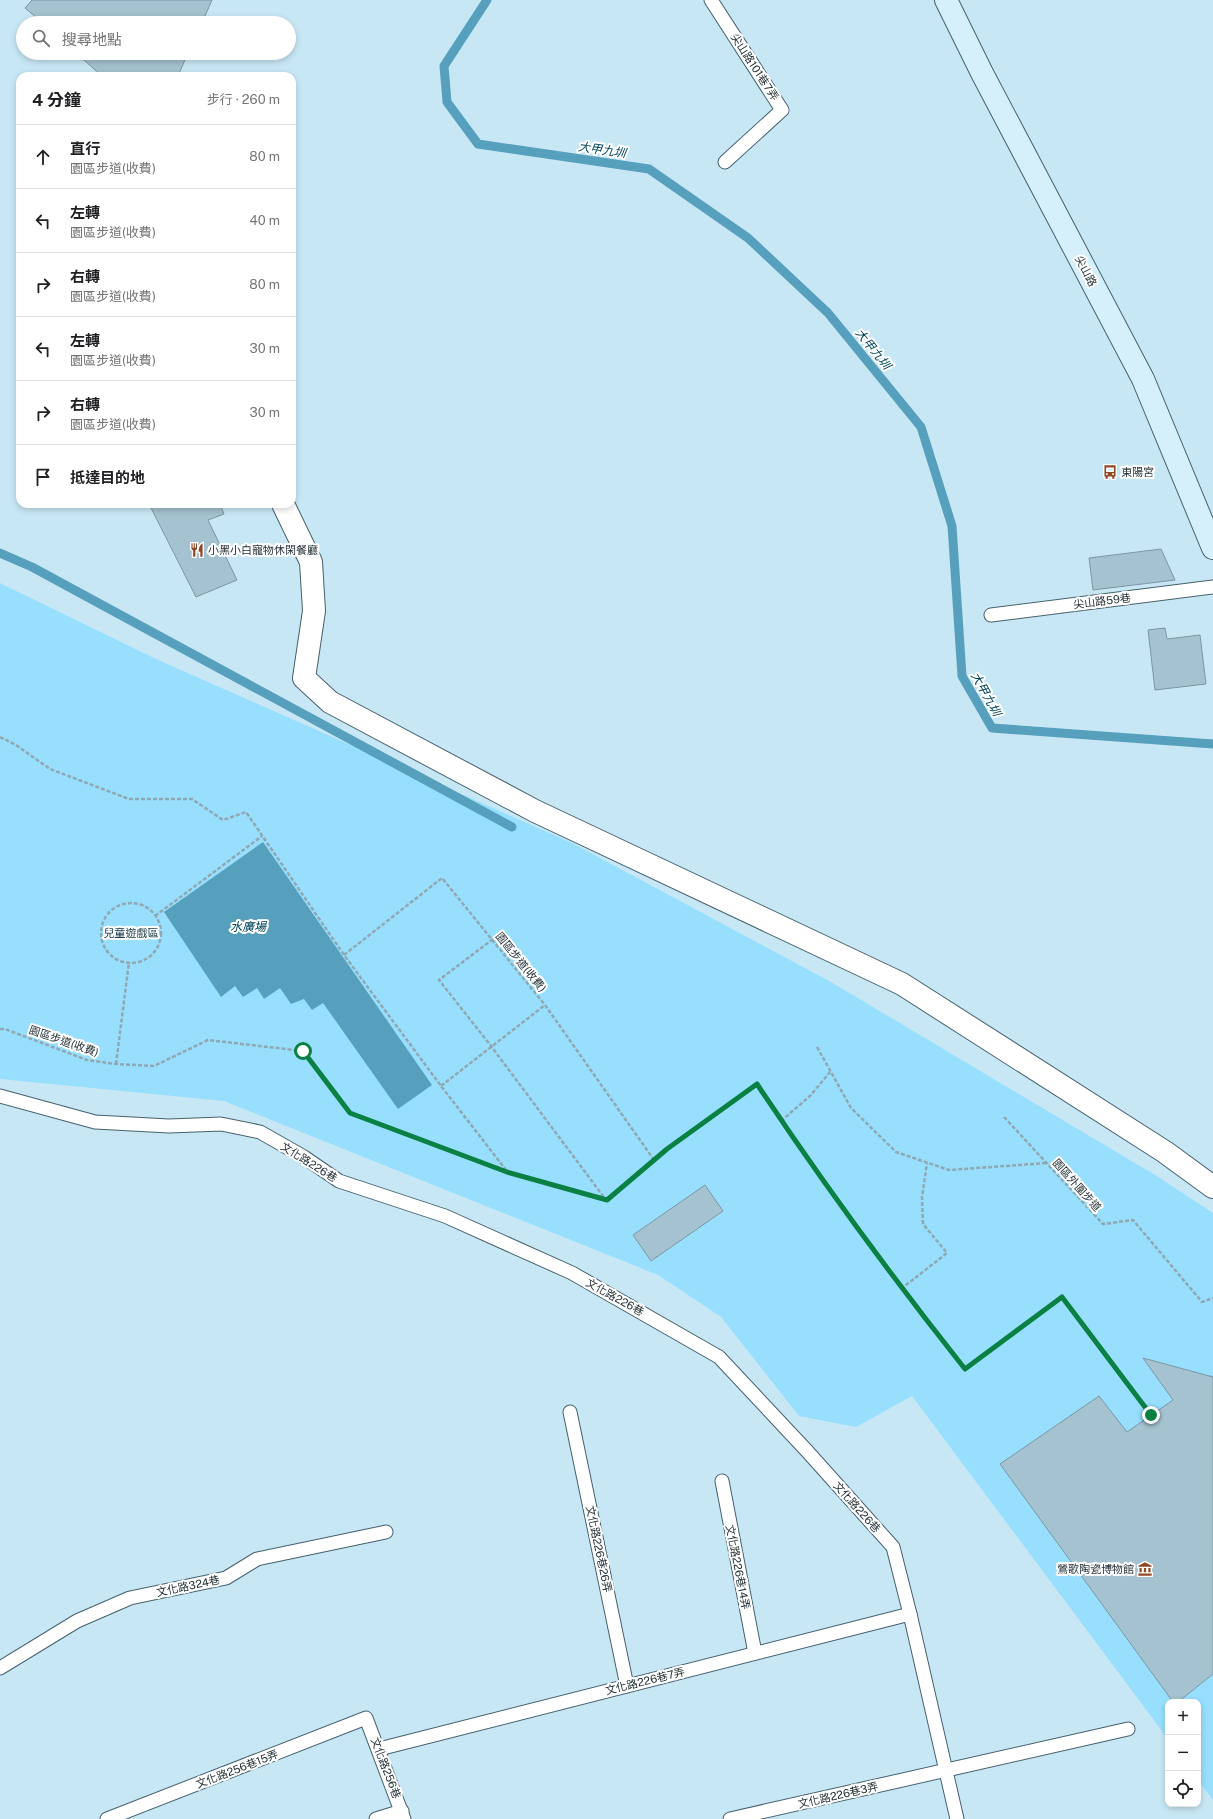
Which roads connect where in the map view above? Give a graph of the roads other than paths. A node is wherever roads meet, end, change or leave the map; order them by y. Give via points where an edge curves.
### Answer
1 (711, 0) edge
2 (946, 0) edge
3 (725, 162) dead end
4 (285, 508) edge
5 (1213, 548) edge
6 (1213, 587) edge
7 (991, 615) dead end
8 (0, 1096) edge
9 (1213, 1187) edge
10 (570, 1412) dead end
11 (722, 1481) dead end
12 (386, 1532) dead end
13 (910, 1614) junction
14 (755, 1653) junction
15 (0, 1668) edge
16 (627, 1686) junction
17 (366, 1718) joint
18 (1128, 1729) dead end
19 (379, 1749) junction
20 (945, 1770) junction
21 (403, 1815) edge
22 (107, 1819) edge
23 (376, 1819) edge
24 (730, 1819) edge
25 (957, 1819) edge

1 - 3 lane, 尖山路101巷7弄 via 782,110
2 - 5 street, 尖山路 via 982,74 1143,379
4 - 9 street via 311,562 314,611 304,678 330,702 535,811 902,984 1165,1152
6 - 7 lane, 尖山路59巷
8 - 13 lane, 文化路226巷 via 95,1122 169,1126 221,1124 260,1132 339,1181 445,1216 520,1249 572,1273 693,1341 719,1357 893,1547
10 - 16 lane, 文化路226巷26弄
11 - 14 lane, 文化路226巷14弄
12 - 15 lane, 文化路324巷 via 257,1559 226,1578 130,1598 77,1621
13 - 14 lane, 文化路226巷7弄
13 - 20 lane, 文化路226巷
14 - 16 lane, 文化路226巷7弄
16 - 19 lane, 文化路226巷7弄
17 - 19 lane, 文化路256巷
17 - 22 lane, 文化路256巷15弄
18 - 20 lane, 文化路226巷3弄
19 - 21 lane, 文化路256巷
20 - 24 lane, 文化路226巷3弄
20 - 25 lane, 文化路226巷
21 - 23 lane

